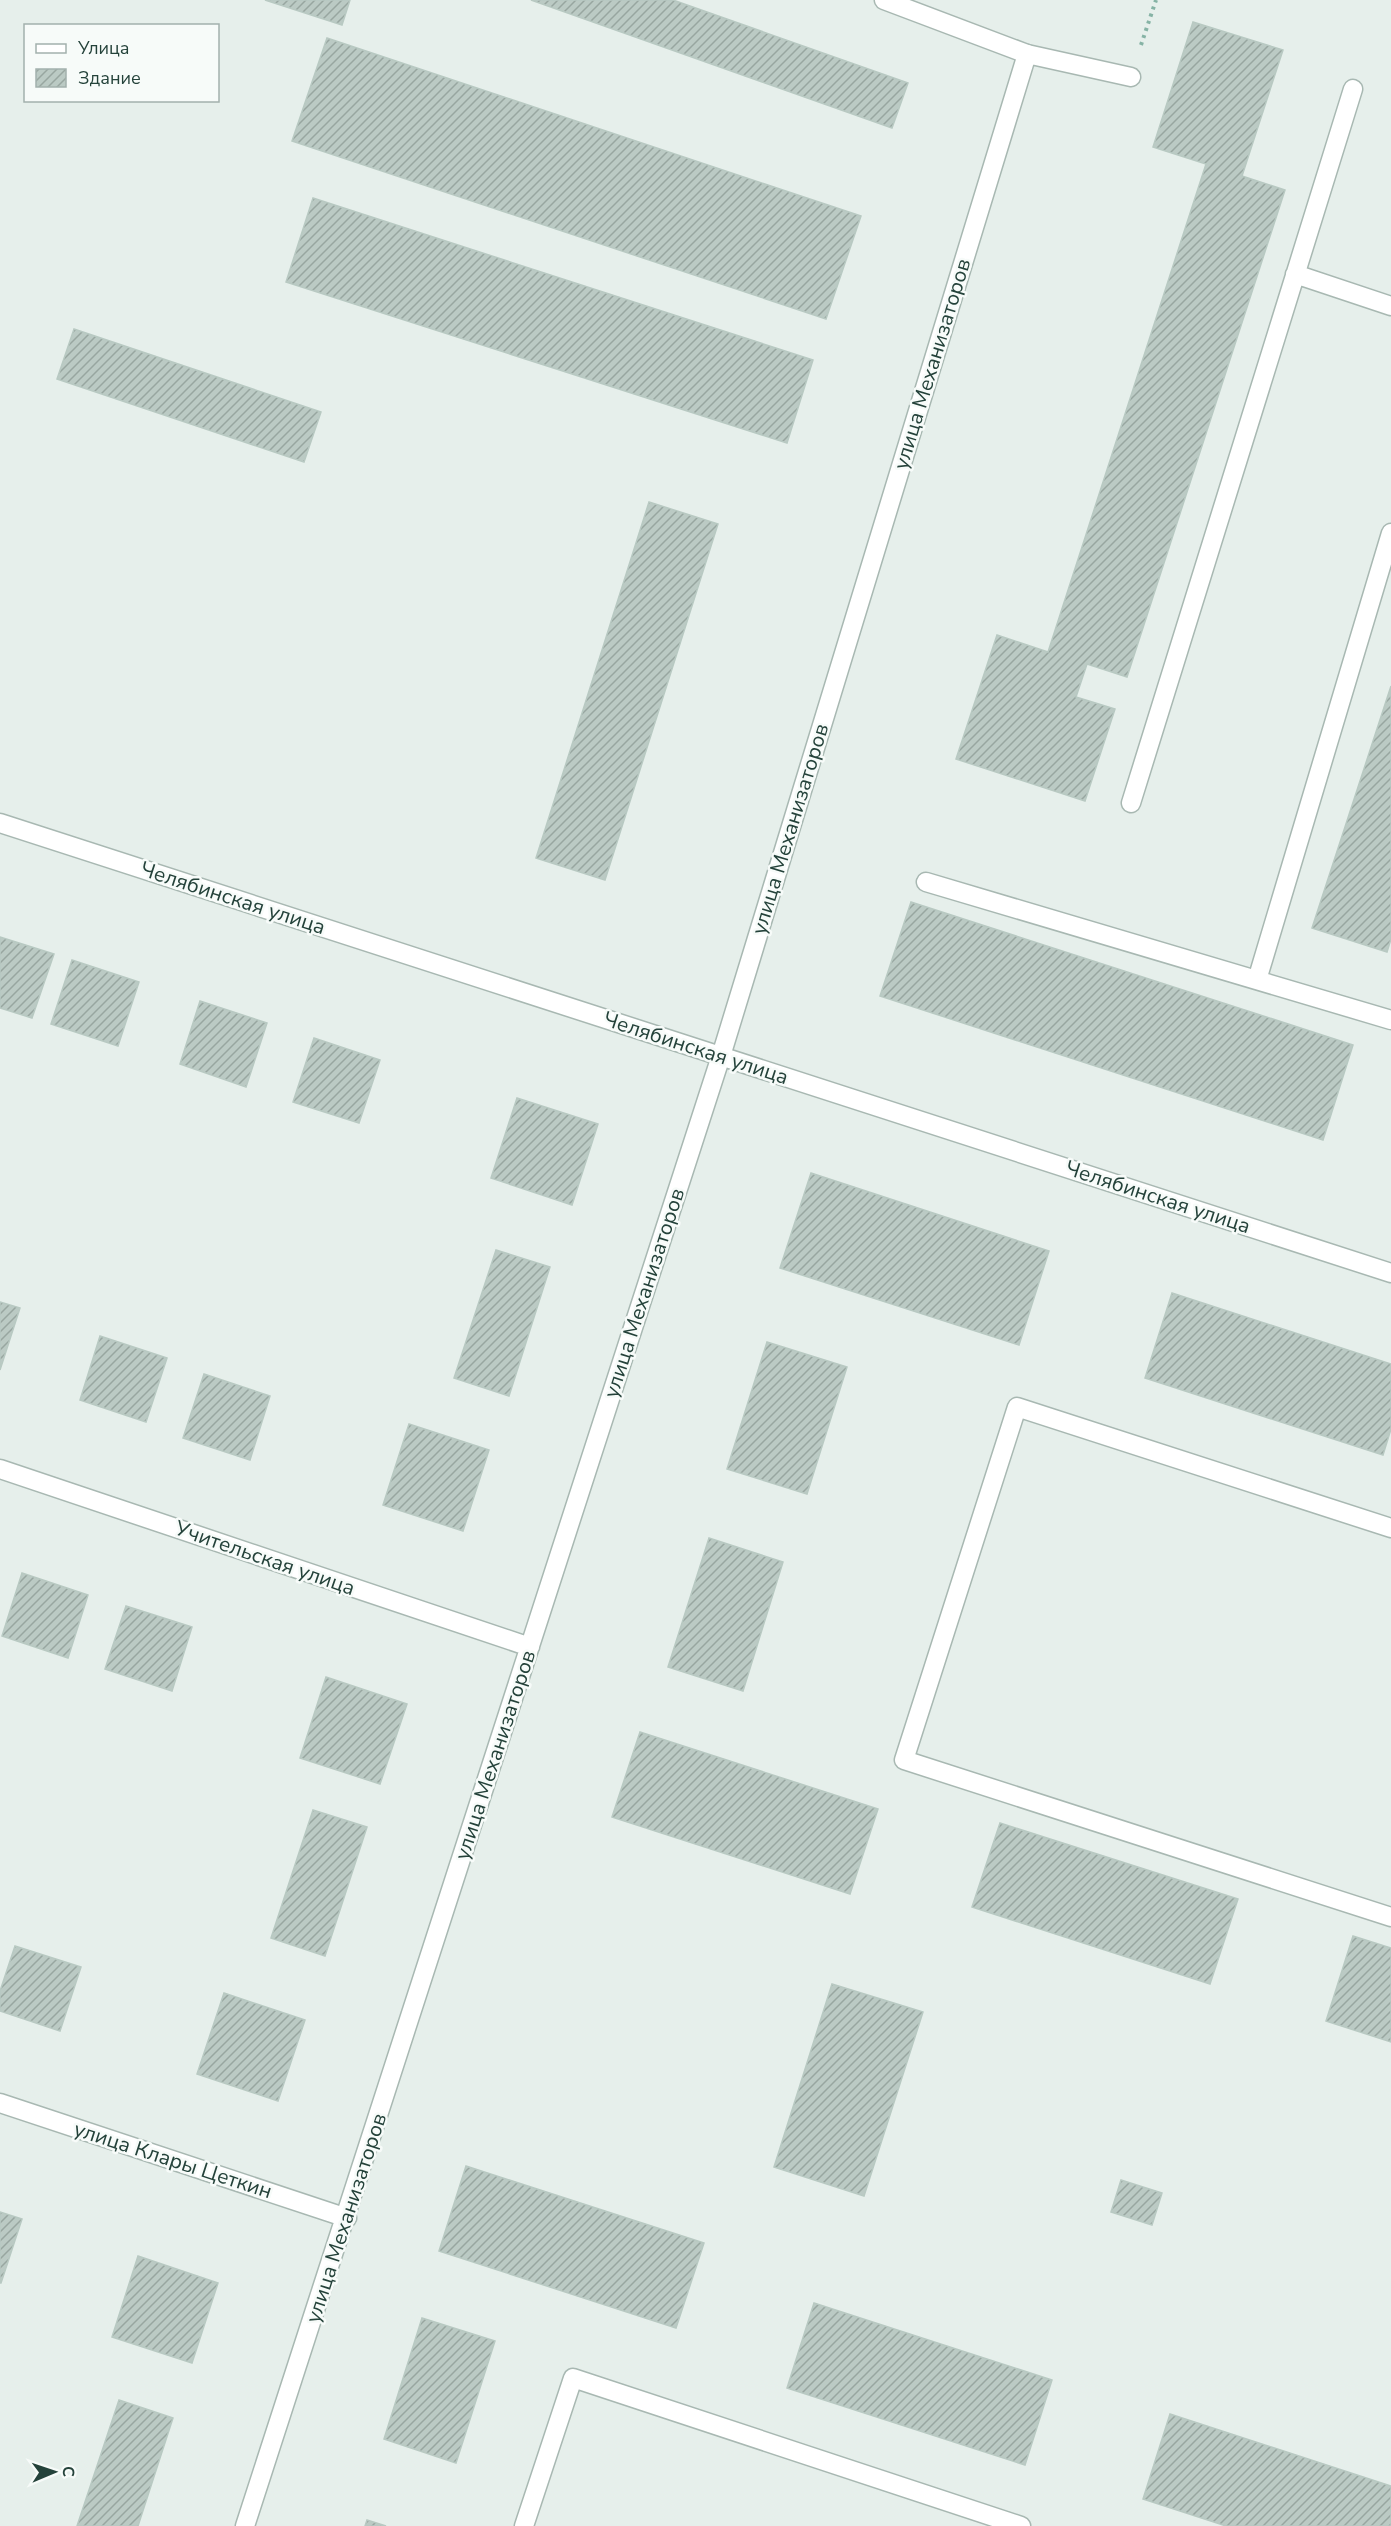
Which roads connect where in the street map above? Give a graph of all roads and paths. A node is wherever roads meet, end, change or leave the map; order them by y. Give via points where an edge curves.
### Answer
1 (884, 0) edge
2 (1156, 0) edge
3 (1027, 54) junction
4 (1131, 77) joint
5 (1353, 89) dead end
6 (1295, 274) junction
7 (1391, 306) edge
8 (1391, 532) edge
9 (1131, 802) dead end
10 (0, 823) edge
11 (926, 882) dead end
12 (1257, 980) junction
13 (1391, 1020) edge
14 (721, 1056) junction
15 (1391, 1273) edge
16 (0, 1469) edge
17 (1391, 1528) edge
18 (530, 1647) junction
19 (1391, 1917) edge
20 (0, 2103) edge
21 (347, 2218) junction
22 (245, 2526) edge
23 (524, 2526) edge
24 (1021, 2526) edge

1 - 3 street
2 - 4 path
3 - 4 street
3 - 14 street, улица Механизаторов
5 - 6 street
6 - 7 street
6 - 9 street
8 - 12 street
10 - 14 street, Челябинская улица
11 - 12 street
12 - 13 street
14 - 15 street, Челябинская улица
14 - 18 street, улица Механизаторов
16 - 18 street, Учительская улица
17 - 19 street via 1017,1407 904,1760
18 - 21 street, улица Механизаторов
20 - 21 street, улица Клары Цеткин
21 - 22 street, улица Механизаторов
23 - 24 street via 573,2378

